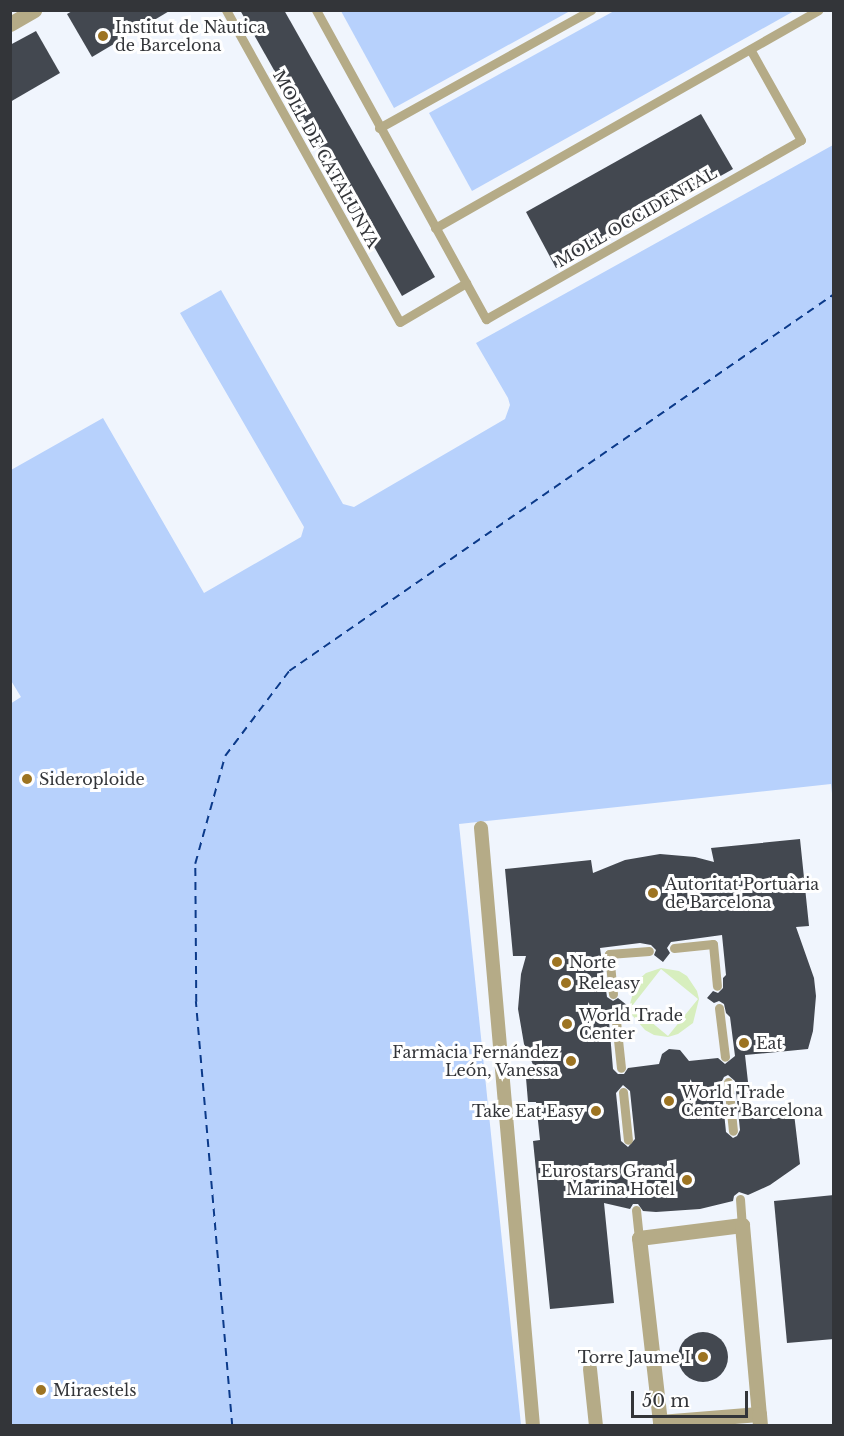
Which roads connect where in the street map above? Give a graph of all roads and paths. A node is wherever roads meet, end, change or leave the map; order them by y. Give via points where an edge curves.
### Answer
1 (34, 10) edge
2 (226, 10) edge
3 (316, 10) edge
4 (591, 10) edge
5 (818, 10) edge
6 (10, 24) edge
7 (750, 49) junction
8 (380, 128) junction
9 (435, 228) junction
10 (466, 283) junction
11 (482, 828) dead end
12 (675, 948) dead end
13 (649, 951) dead end
14 (717, 986) dead end
15 (613, 994) dead end
16 (719, 1008) dead end
17 (616, 1021) dead end
18 (724, 1057) dead end
19 (621, 1068) dead end
20 (728, 1082) dead end
21 (623, 1092) dead end
22 (733, 1131) dead end
23 (628, 1140) dead end
24 (740, 1199) dead end
25 (636, 1210) dead end
26 (742, 1225) junction
27 (639, 1238) junction
28 (590, 1369) dead end
29 (760, 1420) edge
30 (660, 1424) edge
31 (533, 1425) edge
32 (596, 1425) edge

1 - 6 street
2 - 10 lane, MOLL DE CATALUNYA via 400,322
3 - 8 lane
4 - 8 lane
5 - 7 lane
7 - 9 lane
7 - 10 lane, MOLL OCCIDENTAL via 801,140 486,319
8 - 9 lane
9 - 10 lane
11 - 31 street
12 - 14 lane via 713,944
13 - 15 lane via 609,954
16 - 18 lane
17 - 19 lane
20 - 22 lane
21 - 23 lane
24 - 26 lane
25 - 27 lane
26 - 27 street
26 - 29 street
27 - 30 street
28 - 32 street
29 - 30 street

